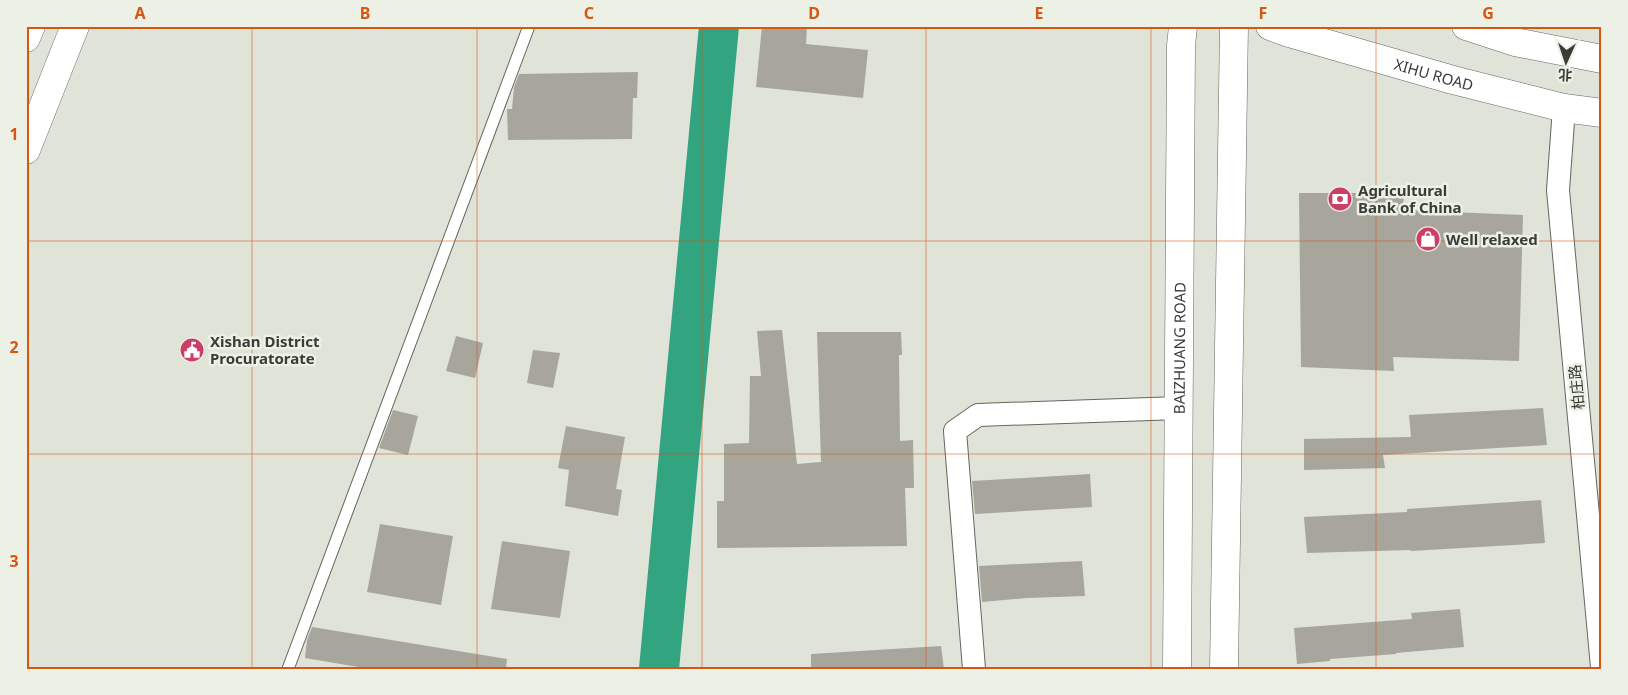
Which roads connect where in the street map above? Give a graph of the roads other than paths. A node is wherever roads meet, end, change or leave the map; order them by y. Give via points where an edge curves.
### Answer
1 (31, 26) edge
2 (75, 26) edge
3 (529, 26) edge
4 (1183, 26) edge
5 (1234, 26) edge
6 (1270, 26) edge
7 (1466, 26) edge
8 (26, 38) edge
9 (1602, 59) edge
10 (1564, 108) junction
11 (1602, 113) edge
12 (26, 150) edge
13 (1179, 408) junction
14 (1602, 667) edge
15 (288, 669) edge
16 (974, 669) edge
17 (1176, 669) edge
18 (1224, 669) edge

1 - 8 street
2 - 12 street
3 - 15 lane
4 - 13 street, BAIZHUANG ROAD
5 - 18 street
6 - 10 street, XIHU ROAD via 1453,80
7 - 9 street via 1515,42
10 - 11 street, XIHU ROAD
10 - 14 street, 柏庄路 via 1558,190
13 - 16 street via 978,415 955,431
13 - 17 street, BAIZHUANG ROAD

